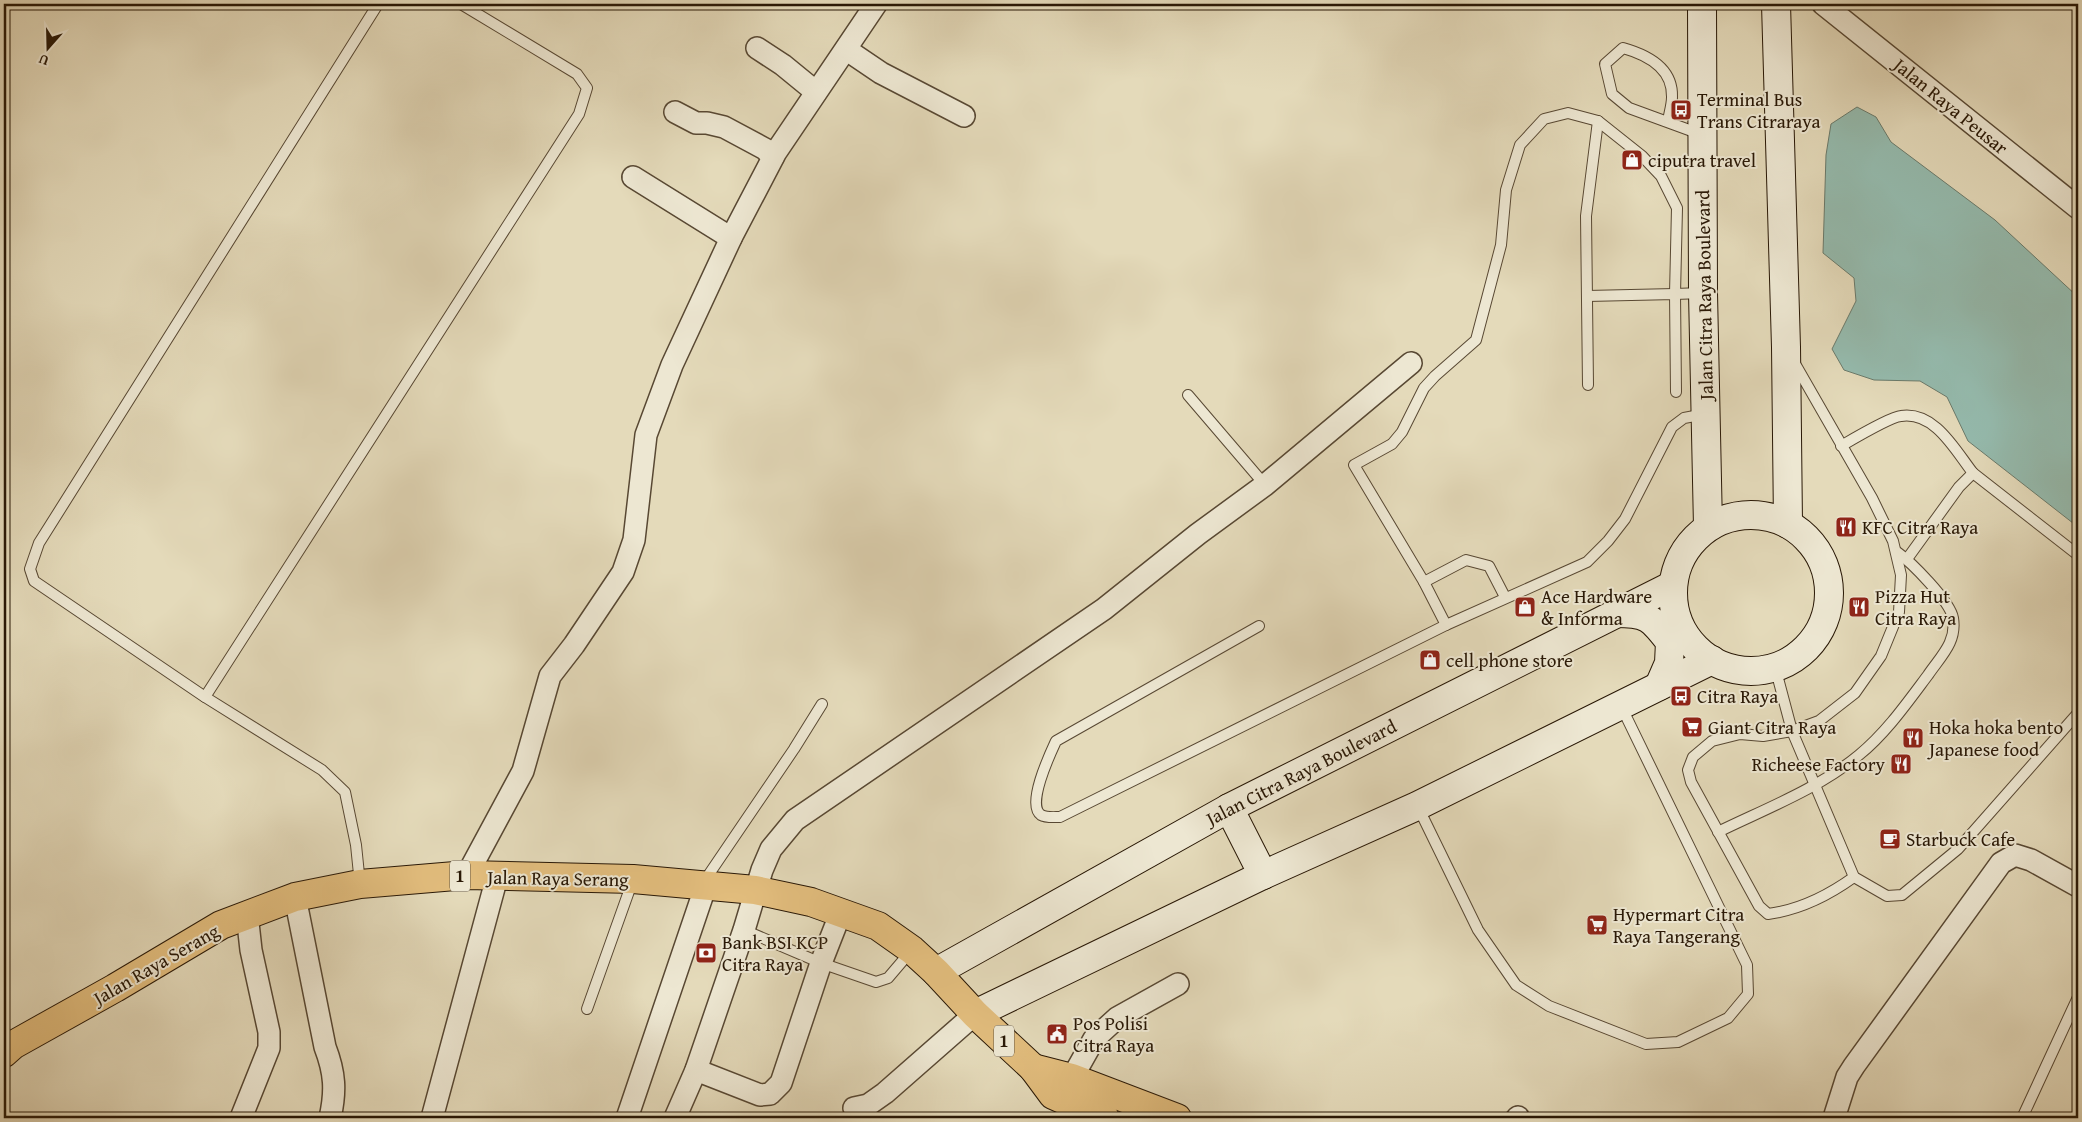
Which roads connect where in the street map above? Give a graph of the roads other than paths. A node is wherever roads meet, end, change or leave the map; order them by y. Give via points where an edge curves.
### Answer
1 (378, 4) edge
2 (460, 4) edge
3 (876, 4) edge
4 (1702, 4) edge
5 (1776, 4) edge
6 (1823, 4) edge
7 (757, 48) dead end
8 (847, 50) junction
9 (816, 92) junction
10 (675, 112) dead end
11 (964, 116) dead end
12 (1598, 121) junction
13 (1668, 121) junction
14 (1702, 135) junction
15 (773, 157) junction
16 (633, 177) dead end
17 (2078, 208) edge
18 (732, 238) junction
19 (1703, 293) junction
20 (1675, 294) junction
21 (1587, 296) junction
22 (1786, 347) junction
23 (1411, 362) dead end
24 (1588, 385) dead end
25 (1676, 392) dead end
26 (1188, 395) dead end
27 (1706, 414) junction
28 (1841, 446) junction
29 (1974, 473) junction
30 (1266, 485) junction
31 (1788, 524) junction
32 (1708, 527) junction
33 (1897, 552) junction
34 (2078, 555) edge
35 (1907, 560) junction
36 (1424, 582) junction
37 (1673, 585) junction
38 (1506, 597) junction
39 (1616, 613) junction
40 (1446, 625) junction
41 (1260, 626) dead end
42 (1712, 660) junction
43 (1775, 667) junction
44 (1659, 686) junction
45 (205, 697) junction
46 (822, 704) dead end
47 (1620, 705) junction
48 (2078, 713) edge
49 (1792, 731) junction
50 (1815, 784) junction
51 (1417, 806) junction
52 (1230, 808) junction
53 (1718, 832) junction
54 (467, 875) junction
55 (1263, 875) junction
56 (497, 877) junction
57 (1854, 877) junction
58 (633, 879) junction
59 (360, 884) junction
60 (704, 884) junction
61 (2078, 886) edge
62 (755, 890) junction
63 (294, 897) junction
64 (841, 912) junction
65 (247, 914) junction
66 (744, 930) junction
67 (912, 950) junction
68 (821, 963) junction
69 (936, 972) junction
70 (1178, 984) dead end
71 (2078, 997) edge
72 (588, 1009) dead end
73 (975, 1014) junction
74 (7, 1045) edge
75 (1033, 1068) junction
76 (696, 1070) junction
77 (1072, 1078) junction
78 (854, 1108) dead end
79 (241, 1118) edge
80 (330, 1118) edge
81 (432, 1118) edge
82 (627, 1118) edge
83 (675, 1118) edge
84 (1105, 1118) edge
85 (1177, 1118) edge
86 (1834, 1118) edge
87 (2022, 1118) edge

1 - 45 lane via 39,543 30,569 34,582
2 - 45 lane via 577,74 587,88 579,114
3 - 8 street
4 - 14 main road, Jalan Citra Raya Boulevard
5 - 22 main road
6 - 17 street, Jalan Raya Peusar
7 - 9 street
8 - 9 street
8 - 11 street via 881,73
9 - 15 street
10 - 15 street via 696,123 724,127 765,149
12 - 20 lane via 1642,156 1661,176 1676,208
12 - 21 lane via 1586,216
12 - 36 lane via 1568,113 1544,119 1520,145 1506,190 1501,245 1476,340 1424,388 1402,432 1392,444 1354,465
13 - 13 lane via 1629,108 1612,94 1605,64 1622,48 1644,54 1668,76 1672,97
13 - 14 lane
14 - 19 main road, Jalan Citra Raya Boulevard
15 - 18 street
16 - 18 street
18 - 54 street via 672,365 646,436 634,540 623,572 550,676 523,771
19 - 20 lane
19 - 27 main road, Jalan Citra Raya Boulevard
20 - 21 lane
20 - 25 lane
21 - 24 lane
22 - 28 lane
22 - 31 main road
23 - 30 street
26 - 30 lane
27 - 32 main road, Jalan Citra Raya Boulevard
27 - 38 lane via 1684,418 1672,427 1625,520 1587,562
28 - 29 lane via 1899,416 1911,416 1924,419 1938,428
28 - 33 lane via 1872,498
29 - 34 lane
29 - 35 lane via 1959,486
30 - 62 street via 1104,610 794,820 771,849
31 - 32 main road via 1761,515 1734,516
31 - 43 main road via 1807,539 1822,559 1829,583 1828,608 1820,631 1804,650
32 - 37 main road via 1690,542 1678,562
33 - 35 lane
33 - 49 lane via 1901,575 1899,612 1881,656 1855,693 1819,721
35 - 50 lane via 1945,602 1953,617 1953,640 1883,732 1858,756
36 - 38 lane via 1466,560 1478,562 1490,566
36 - 40 lane
37 - 39 main road, Jalan Citra Raya Boulevard
37 - 42 main road via 1674,607 1681,628 1694,646
38 - 40 lane
39 - 44 main road via 1639,613 1658,626 1670,642 1669,663
39 - 52 main road, Jalan Citra Raya Boulevard
40 - 41 lane via 1060,817 1040,814 1036,807 1037,795 1056,741
42 - 43 main road via 1735,669 1760,671
42 - 44 main road
43 - 49 lane
44 - 47 main road
45 - 59 lane via 322,770 345,792
46 - 60 lane
47 - 51 main road
47 - 51 lane via 1747,964 1748,994 1728,1018 1678,1042 1646,1044 1549,1006 1516,985 1478,930
48 - 57 lane via 1958,849 1902,895 1887,896
49 - 50 lane
49 - 53 lane via 1762,736 1740,734 1712,741 1693,756 1688,770 1691,782
50 - 53 lane
50 - 57 lane
51 - 55 main road
52 - 55 main road
52 - 69 main road, Jalan Citra Raya Boulevard
53 - 57 lane via 1759,906 1768,914 1788,911 1839,888
54 - 56 highway, Jalan Raya Serang / 1
54 - 59 highway, Jalan Raya Serang / 1
55 - 73 main road
56 - 58 highway, Jalan Raya Serang / 1
56 - 81 street
58 - 60 highway, Jalan Raya Serang / 1
58 - 72 lane
59 - 63 highway, Jalan Raya Serang / 1
60 - 62 highway, Jalan Raya Serang / 1
60 - 82 street
61 - 86 street via 2031,860 2015,855 2001,863 1854,1066 1847,1077
62 - 64 highway, Jalan Raya Serang / 1
62 - 66 street
63 - 65 highway, Jalan Raya Serang / 1
63 - 80 street via 325,1047 333,1068
64 - 67 highway, Jalan Raya Serang / 1 via 878,926
64 - 68 street
65 - 74 highway, Jalan Raya Serang / 1 via 186,944 115,988
65 - 79 street via 251,950 270,1032 269,1048
66 - 68 lane
66 - 76 street
67 - 68 lane via 888,978 876,982
67 - 69 highway, Jalan Raya Serang / 1
68 - 76 street via 781,1083 770,1094 760,1095
69 - 73 highway, Jalan Raya Serang / 1
70 - 77 street via 1117,1018 1094,1039
71 - 87 lane
73 - 75 highway, Jalan Raya Serang / 1
73 - 78 street via 885,1093
75 - 77 highway, Jalan Raya Serang / 1
75 - 84 highway, Jalan Raya Serang / 1 via 1053,1095
76 - 83 street
77 - 85 highway, Jalan Raya Serang / 1

